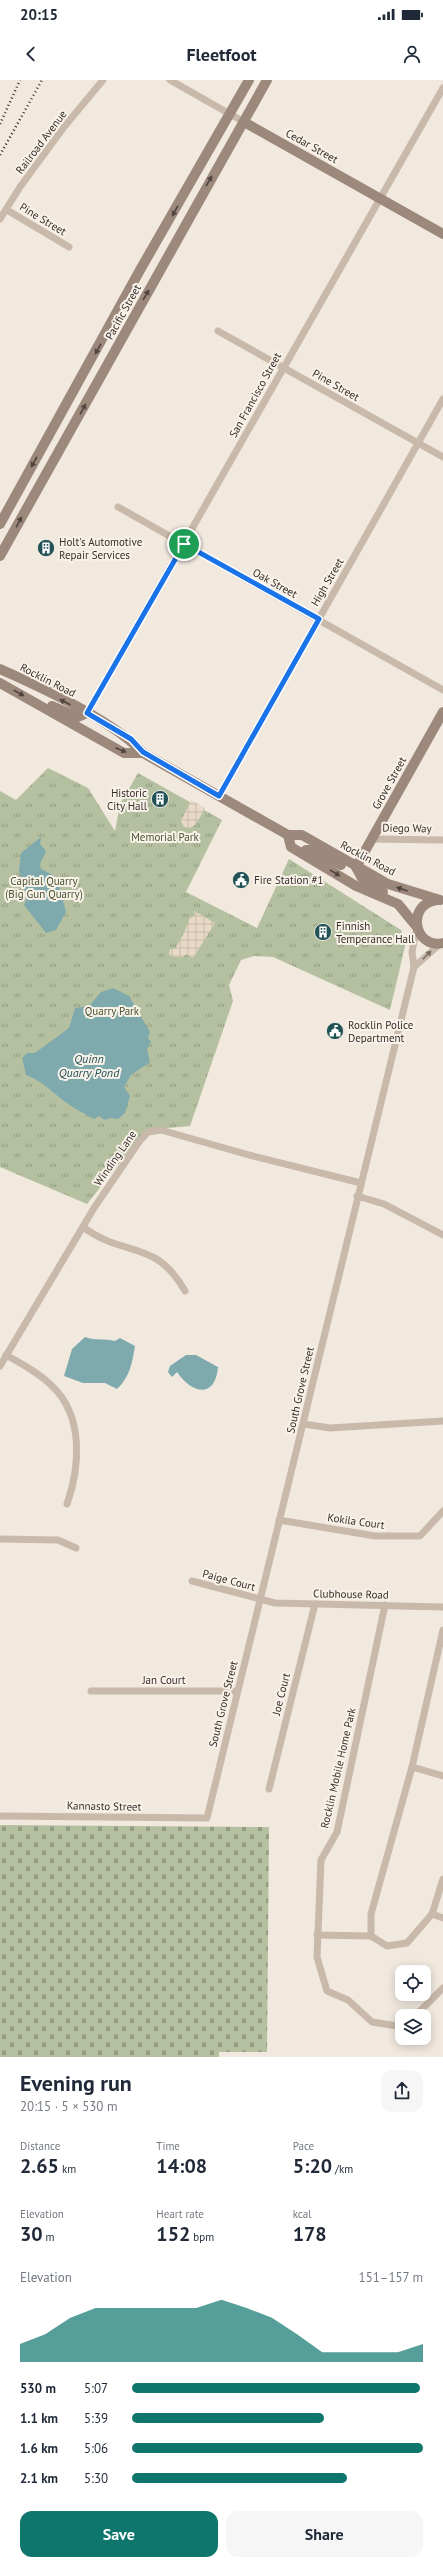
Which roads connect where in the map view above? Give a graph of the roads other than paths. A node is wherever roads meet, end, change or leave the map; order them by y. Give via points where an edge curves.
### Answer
1 (103, 80) edge
2 (170, 80) edge
3 (249, 80) edge
4 (267, 80) edge
5 (443, 88) edge
6 (230, 114) junction
7 (244, 122) junction
8 (380, 198) junction
9 (7, 210) junction
10 (0, 220) edge
11 (443, 234) edge
12 (69, 247) dead end
13 (218, 330) dead end
14 (283, 367) junction
15 (443, 400) edge
16 (418, 443) junction
17 (443, 457) edge
18 (118, 507) dead end
19 (0, 524) edge
20 (184, 544) junction
21 (0, 556) edge
22 (319, 619) junction
23 (0, 662) edge
24 (0, 669) edge
25 (21, 679) junction
26 (0, 683) edge
27 (443, 690) edge
28 (38, 704) junction
29 (443, 712) edge
30 (87, 713) junction
31 (143, 752) junction
32 (219, 796) junction
33 (288, 835) junction
34 (372, 839) junction
35 (443, 840) edge
36 (302, 853) junction
37 (356, 867) junction
38 (388, 900) junction
39 (441, 900) edge
40 (417, 927) junction
41 (442, 944) edge
42 (414, 967) junction
43 (361, 1183) junction
44 (357, 1196) junction
45 (83, 1227) junction
46 (443, 1235) edge
47 (185, 1291) dead end
48 (6, 1355) junction
49 (0, 1366) edge
50 (443, 1421) edge
51 (304, 1424) junction
52 (67, 1504) dead end
53 (443, 1511) edge
54 (279, 1520) junction
55 (0, 1538) edge
56 (76, 1548) dead end
57 (192, 1581) dead end
58 (260, 1599) junction
59 (315, 1604) junction
60 (385, 1605) junction
61 (443, 1607) edge
62 (443, 1630) edge
63 (91, 1691) dead end
64 (237, 1691) junction
65 (412, 1767) junction
66 (443, 1776) edge
67 (269, 1789) dead end
68 (0, 1816) edge
69 (207, 1818) joint
70 (443, 1879) edge
71 (432, 1914) junction
72 (443, 1918) edge
73 (317, 1935) junction
74 (371, 1936) junction
75 (443, 1988) edge
76 (422, 2009) edge
77 (395, 2026) edge

1 - 9 street, Railroad Avenue via 64,127 20,187
2 - 6 street, Cedar Street
3 - 6 main road, Pacific Street
4 - 7 main road, Pacific Street
5 - 8 street, San Francisco Street
6 - 7 street, Cedar Street
6 -> 19 main road, Pacific Street
7 - 8 main road, Cedar Street
21 -> 7 main road, Pacific Street
8 - 11 main road, Cedar Street
8 - 14 street, San Francisco Street
9 - 10 street, Railroad Avenue
9 - 12 street, Pine Street
13 - 14 street, Pine Street
14 - 16 street, Pine Street
14 - 20 street, San Francisco Street
15 - 16 street, High Street
16 - 17 street, Pine Street
16 - 22 street, High Street
18 - 20 street, Oak Street
20 - 22 street, Oak Street
20 - 30 street, San Francisco Street
22 - 27 street, Oak Street
22 - 32 street, High Street
23 - 25 main road
24 - 25 main road, Rocklin Road
30 -> 25 main road, Rocklin Road
26 -> 28 main road
28 - 30 main road via 54,706 78,717
28 -> 31 main road via 124,753
29 - 34 main road, Grove Street
30 - 31 main road, Rocklin Road via 131,739
31 - 32 main road, Rocklin Road
32 - 33 main road, Rocklin Road
33 - 36 main road, Rocklin Road via 291,847
33 - 37 main road, Rocklin Road via 302,835
34 - 35 street, Diego Way
34 - 37 main road, Grove Street
36 - 37 main road via 312,850 348,868
36 -> 38 main road, Rocklin Road via 356,886
37 - 38 main road via 362,878 382,892
39 -> 37 main road, Rocklin Road via 388,884
38 - 40 main road, Rocklin Road via 404,909
39 - 40 main road via 433,901 422,908 418,914
40 - 41 main road, Rocklin Road via 425,940
40 - 42 street, South Grove Street via 412,952
42 -> 41 street
42 - 43 street, South Grove Street
43 - 44 street, South Grove Street
43 - 45 street, Winding Lane via 156,1130 142,1137
44 - 46 street via 384,1204
44 - 51 street, South Grove Street
45 - 47 street via 108,1241 153,1256 175,1275
45 - 48 street, Winding Lane
48 - 49 street, Winding Lane
48 - 52 street via 52,1386 65,1401 74,1425 77,1452 75,1481
50 - 51 street via 330,1428
51 - 54 street, South Grove Street
53 - 54 street, Kokila Court via 420,1536 375,1536
54 - 58 street, South Grove Street
55 - 56 street via 58,1540
57 - 58 street, Paige Court
58 - 59 street, Clubhouse Road via 275,1603
58 - 64 street, South Grove Street
59 - 60 street, Clubhouse Road
59 - 67 street, Joe Court
60 - 61 street, Clubhouse Road
60 - 73 street, Rocklin Mobile Home Park via 336,1832 321,1860
62 - 65 street
63 - 64 street, Jan Court
64 - 69 street, South Grove Street
65 - 66 street
65 - 74 street via 371,1914
68 - 69 street, Kannasto Street
70 - 71 street
71 - 72 street
71 - 74 street via 407,1943 387,1946
73 - 74 street
73 - 77 street, Rocklin Mobile Home Park via 317,1957 327,1991 348,2000 372,2022
75 - 76 street

